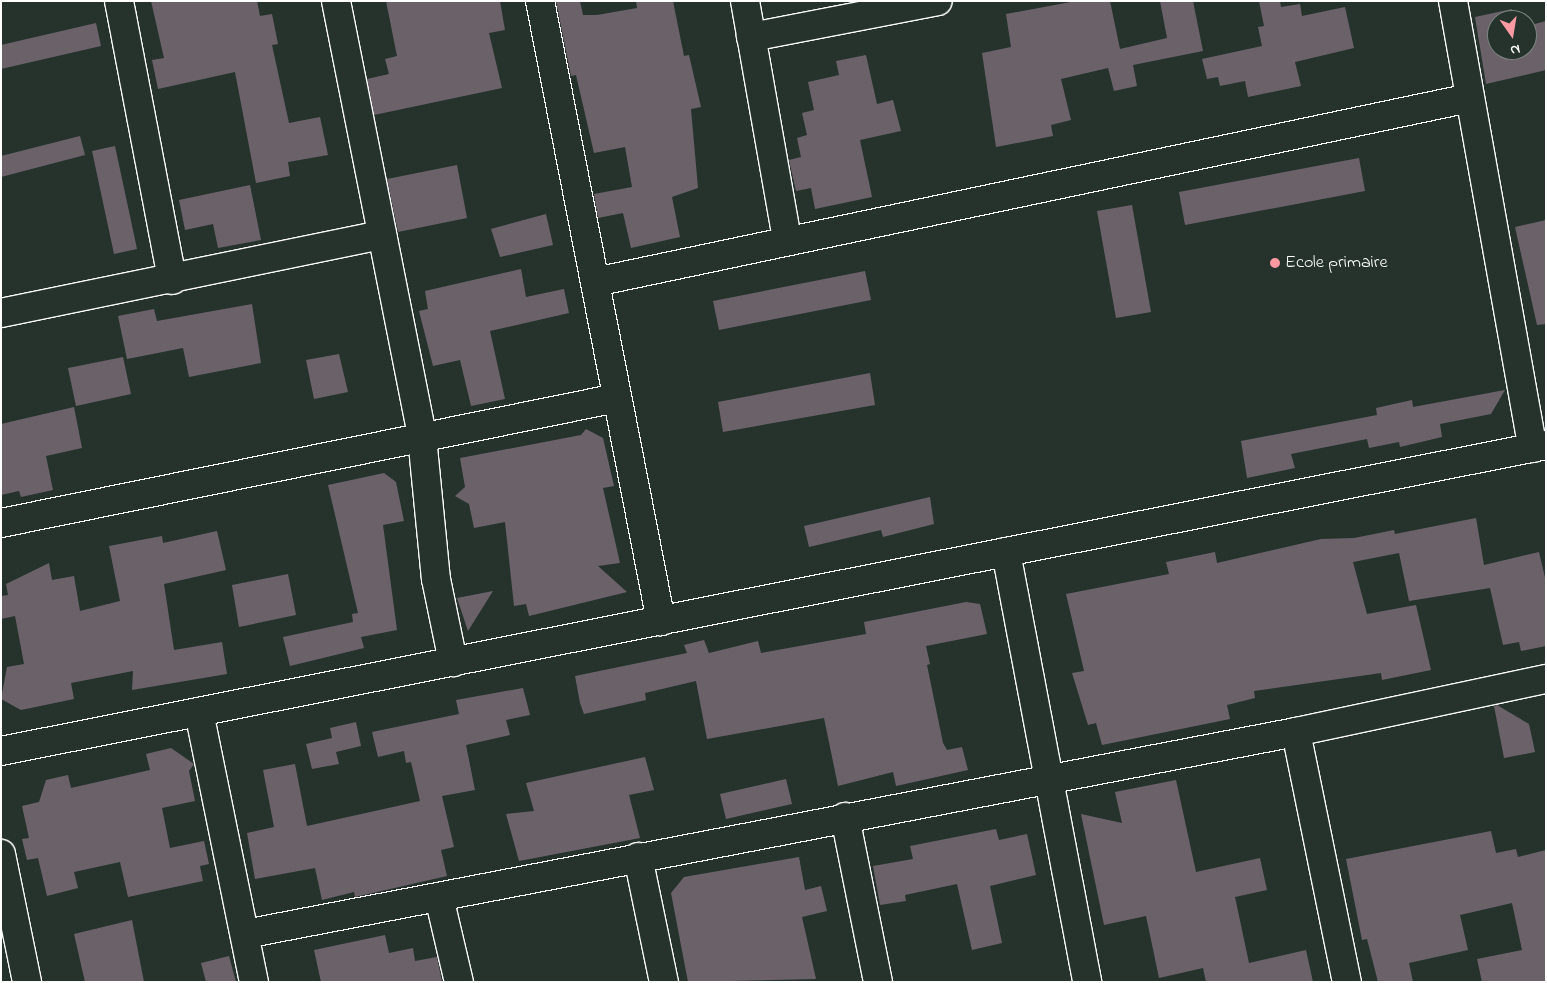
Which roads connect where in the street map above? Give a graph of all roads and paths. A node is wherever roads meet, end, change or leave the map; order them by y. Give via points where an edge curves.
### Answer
1 (119, 1) edge
2 (336, 1) edge
3 (540, 1) edge
4 (745, 1) edge
5 (938, 1) edge
6 (1452, 1) edge
7 (751, 37) junction
8 (1470, 98) junction
9 (382, 235) junction
10 (787, 240) junction
11 (172, 280) junction
12 (594, 282) junction
13 (1, 313) edge
14 (617, 398) junction
15 (422, 437) junction
16 (1539, 447) edge
17 (1, 523) edge
18 (1006, 552) junction
19 (661, 621) junction
20 (453, 662) junction
21 (1546, 679) edge
22 (199, 712) junction
23 (1296, 732) junction
24 (1, 751) edge
25 (1049, 777) junction
26 (845, 817) junction
27 (1, 854) edge
28 (638, 857) junction
29 (439, 897) junction
30 (245, 934) junction
31 (27, 982) edge
32 (254, 982) edge
33 (459, 982) edge
34 (664, 982) edge
35 (878, 982) edge
36 (1087, 982) edge
37 (1347, 982) edge

1 - 11 street
2 - 9 street
3 - 12 street
4 - 7 street
5 - 7 street
6 - 8 street
7 - 10 street
8 - 10 street
8 - 16 street
9 - 11 street
9 - 15 street
10 - 12 street
11 - 13 street
12 - 14 street
14 - 15 street
14 - 19 street
15 - 17 street
15 - 20 street via 436,579
16 - 18 street
18 - 19 street
18 - 25 street
19 - 20 street
20 - 22 street
21 - 23 street
22 - 24 street
22 - 30 street
23 - 25 street
23 - 37 street
25 - 26 street
25 - 36 street
26 - 28 street
26 - 35 street
27 - 31 street
28 - 29 street
28 - 34 street
29 - 30 street
29 - 33 street
30 - 32 street

